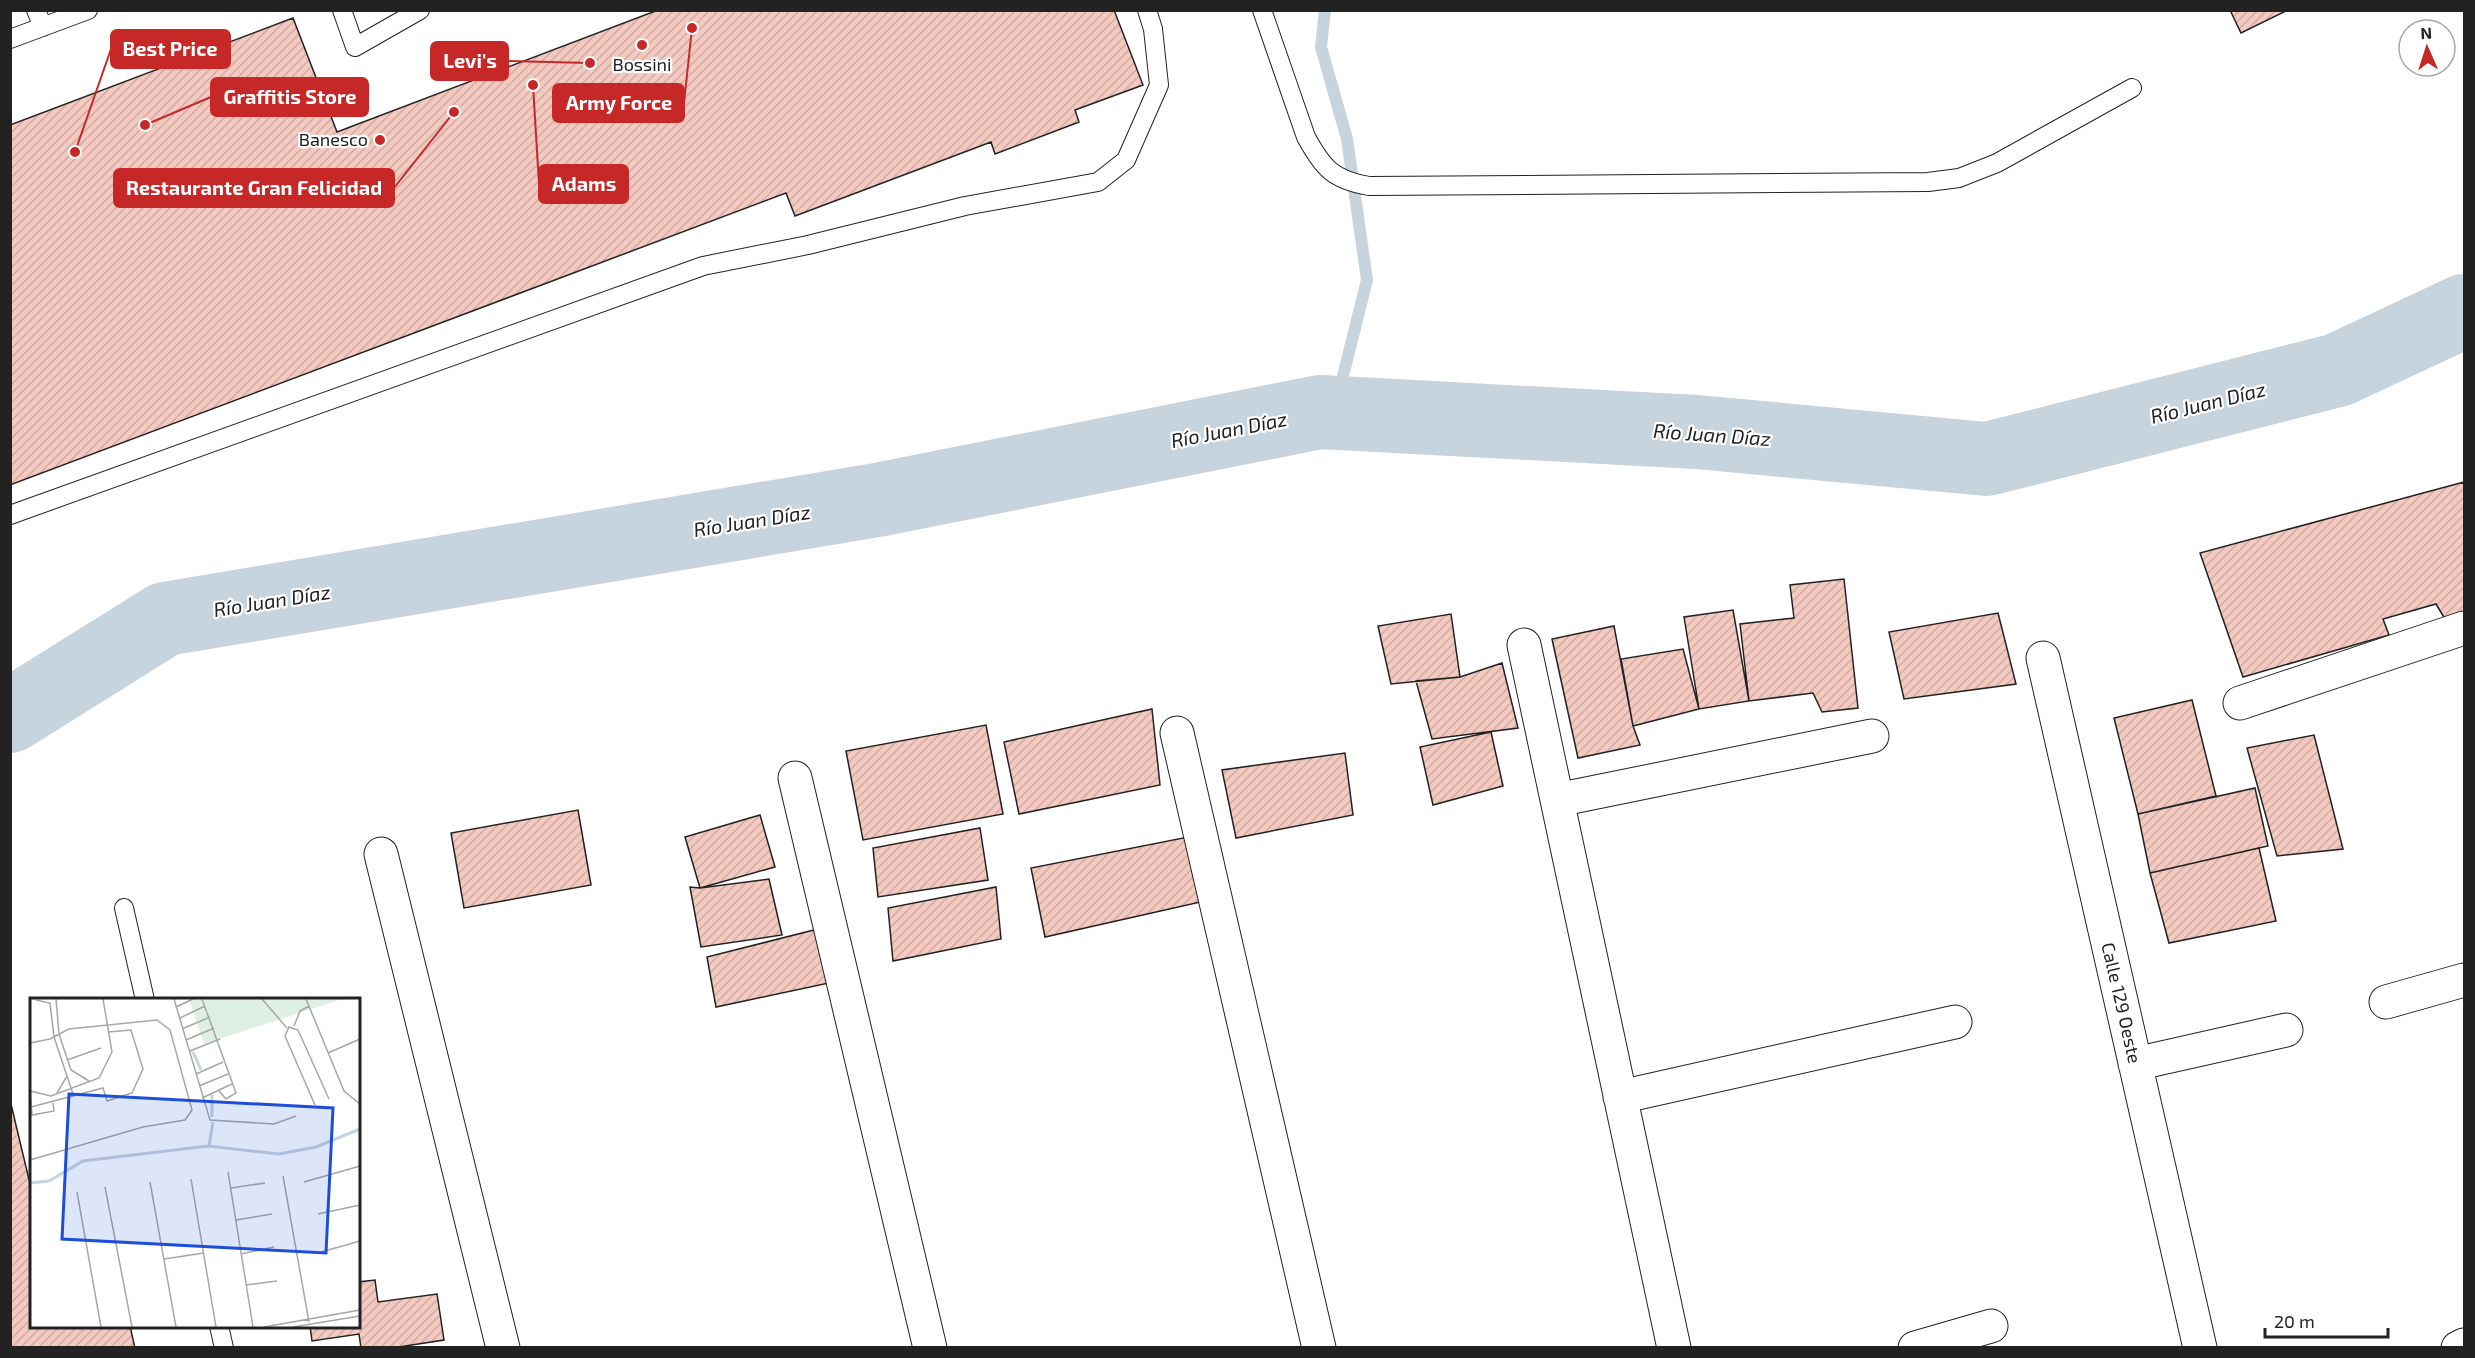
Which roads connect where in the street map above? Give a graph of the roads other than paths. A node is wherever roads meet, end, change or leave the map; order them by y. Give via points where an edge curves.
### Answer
1 (88, 10) edge
2 (342, 10) edge
3 (420, 10) edge
4 (1147, 10) edge
5 (1262, 10) edge
6 (40, 19) edge
7 (10, 39) edge
8 (2132, 88) dead end
9 (10, 515) edge
10 (2464, 628) edge
11 (1524, 645) dead end
12 (2043, 658) dead end
13 (2240, 703) dead end
14 (1178, 733) dead end
15 (1872, 736) dead end
16 (795, 778) dead end
17 (1557, 800) junction
18 (381, 854) dead end
19 (124, 908) dead end
20 (2464, 980) edge
21 (145, 998) edge
22 (2386, 1002) dead end
23 (1955, 1022) dead end
24 (2286, 1030) dead end
25 (2135, 1064) junction
26 (1620, 1097) junction
27 (1991, 1326) dead end
28 (219, 1328) edge
29 (2464, 1345) edge
30 (224, 1347) edge
31 (503, 1347) edge
32 (930, 1347) edge
33 (1319, 1347) edge
34 (1674, 1347) edge
35 (1915, 1347) edge
36 (2200, 1347) edge
37 (2458, 1347) edge

1 - 6 lane
2 - 3 lane via 355,47
4 - 9 lane via 1154,29 1159,85 1126,160 1098,182 965,206 703,266
5 - 8 lane via 1315,154 1328,170 1347,182 1369,186 1928,182 1959,177 1997,163
6 - 7 lane
10 - 13 street
11 - 17 street
12 - 25 street, Calle 129 Oeste
14 - 33 street
15 - 17 street
16 - 32 street
17 - 26 street
18 - 31 street
19 - 21 lane
20 - 22 street
23 - 26 street
24 - 25 street
25 - 36 street, Calle 129 Oeste
26 - 34 street
27 - 35 street
28 - 30 lane
29 - 37 street

